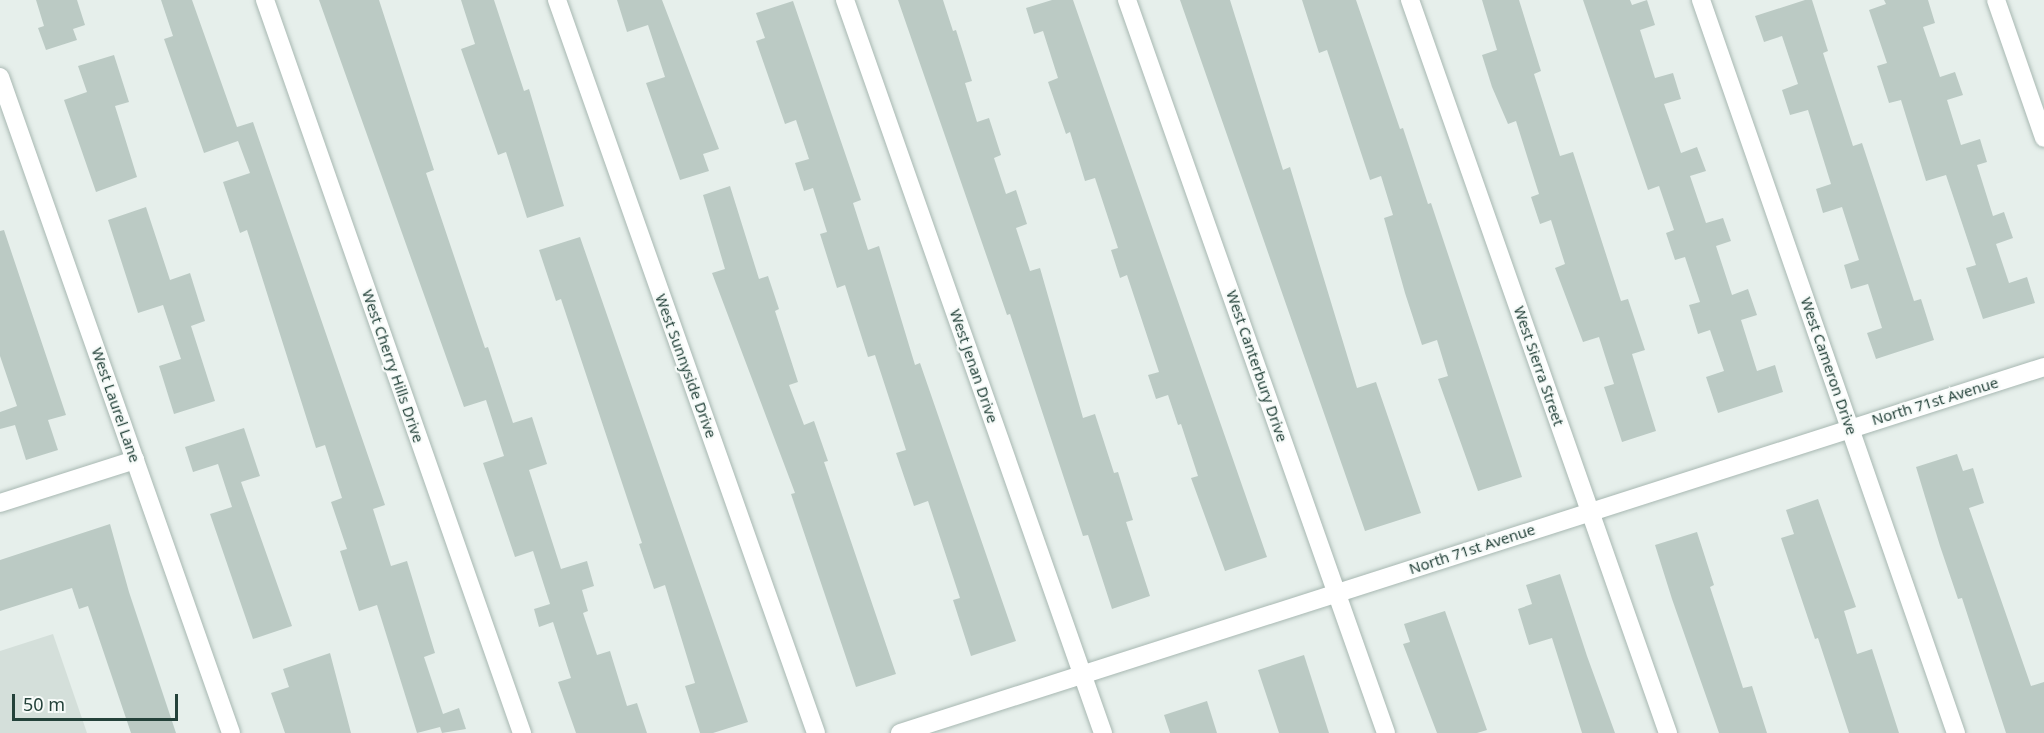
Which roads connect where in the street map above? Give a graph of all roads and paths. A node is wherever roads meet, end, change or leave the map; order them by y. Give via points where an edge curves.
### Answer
1 (265, 0) edge
2 (556, 0) edge
3 (845, 0) edge
4 (1127, 0) edge
5 (1410, 0) edge
6 (1701, 0) edge
7 (1996, 0) edge
8 (0, 77) edge
9 (2044, 138) edge
10 (2044, 367) edge
11 (1851, 427) junction
12 (135, 460) junction
13 (0, 503) edge
14 (1590, 510) junction
15 (1337, 593) junction
16 (1082, 674) junction
17 (231, 733) edge
18 (522, 733) edge
19 (816, 733) edge
20 (900, 733) edge
21 (1102, 733) edge
22 (1386, 733) edge
23 (1668, 733) edge
24 (1956, 733) edge

1 - 18 street, West Cherry Hills Drive
2 - 19 street, West Sunnyside Drive
3 - 16 street, West Jenan Drive
4 - 15 street, West Canterbury Drive
5 - 14 street, West Sierra Street
6 - 11 street, West Cameron Drive
7 - 9 street
8 - 12 street, West Laurel Lane
10 - 11 street, North 71st Avenue
11 - 14 street, North 71st Avenue
11 - 24 street, West Cameron Drive
12 - 13 street
12 - 17 street, West Laurel Lane
14 - 15 street, North 71st Avenue
14 - 23 street, West Sierra Street
15 - 16 street, North 71st Avenue
15 - 22 street, West Canterbury Drive
16 - 20 street, North 71st Avenue
16 - 21 street, West Jenan Drive

